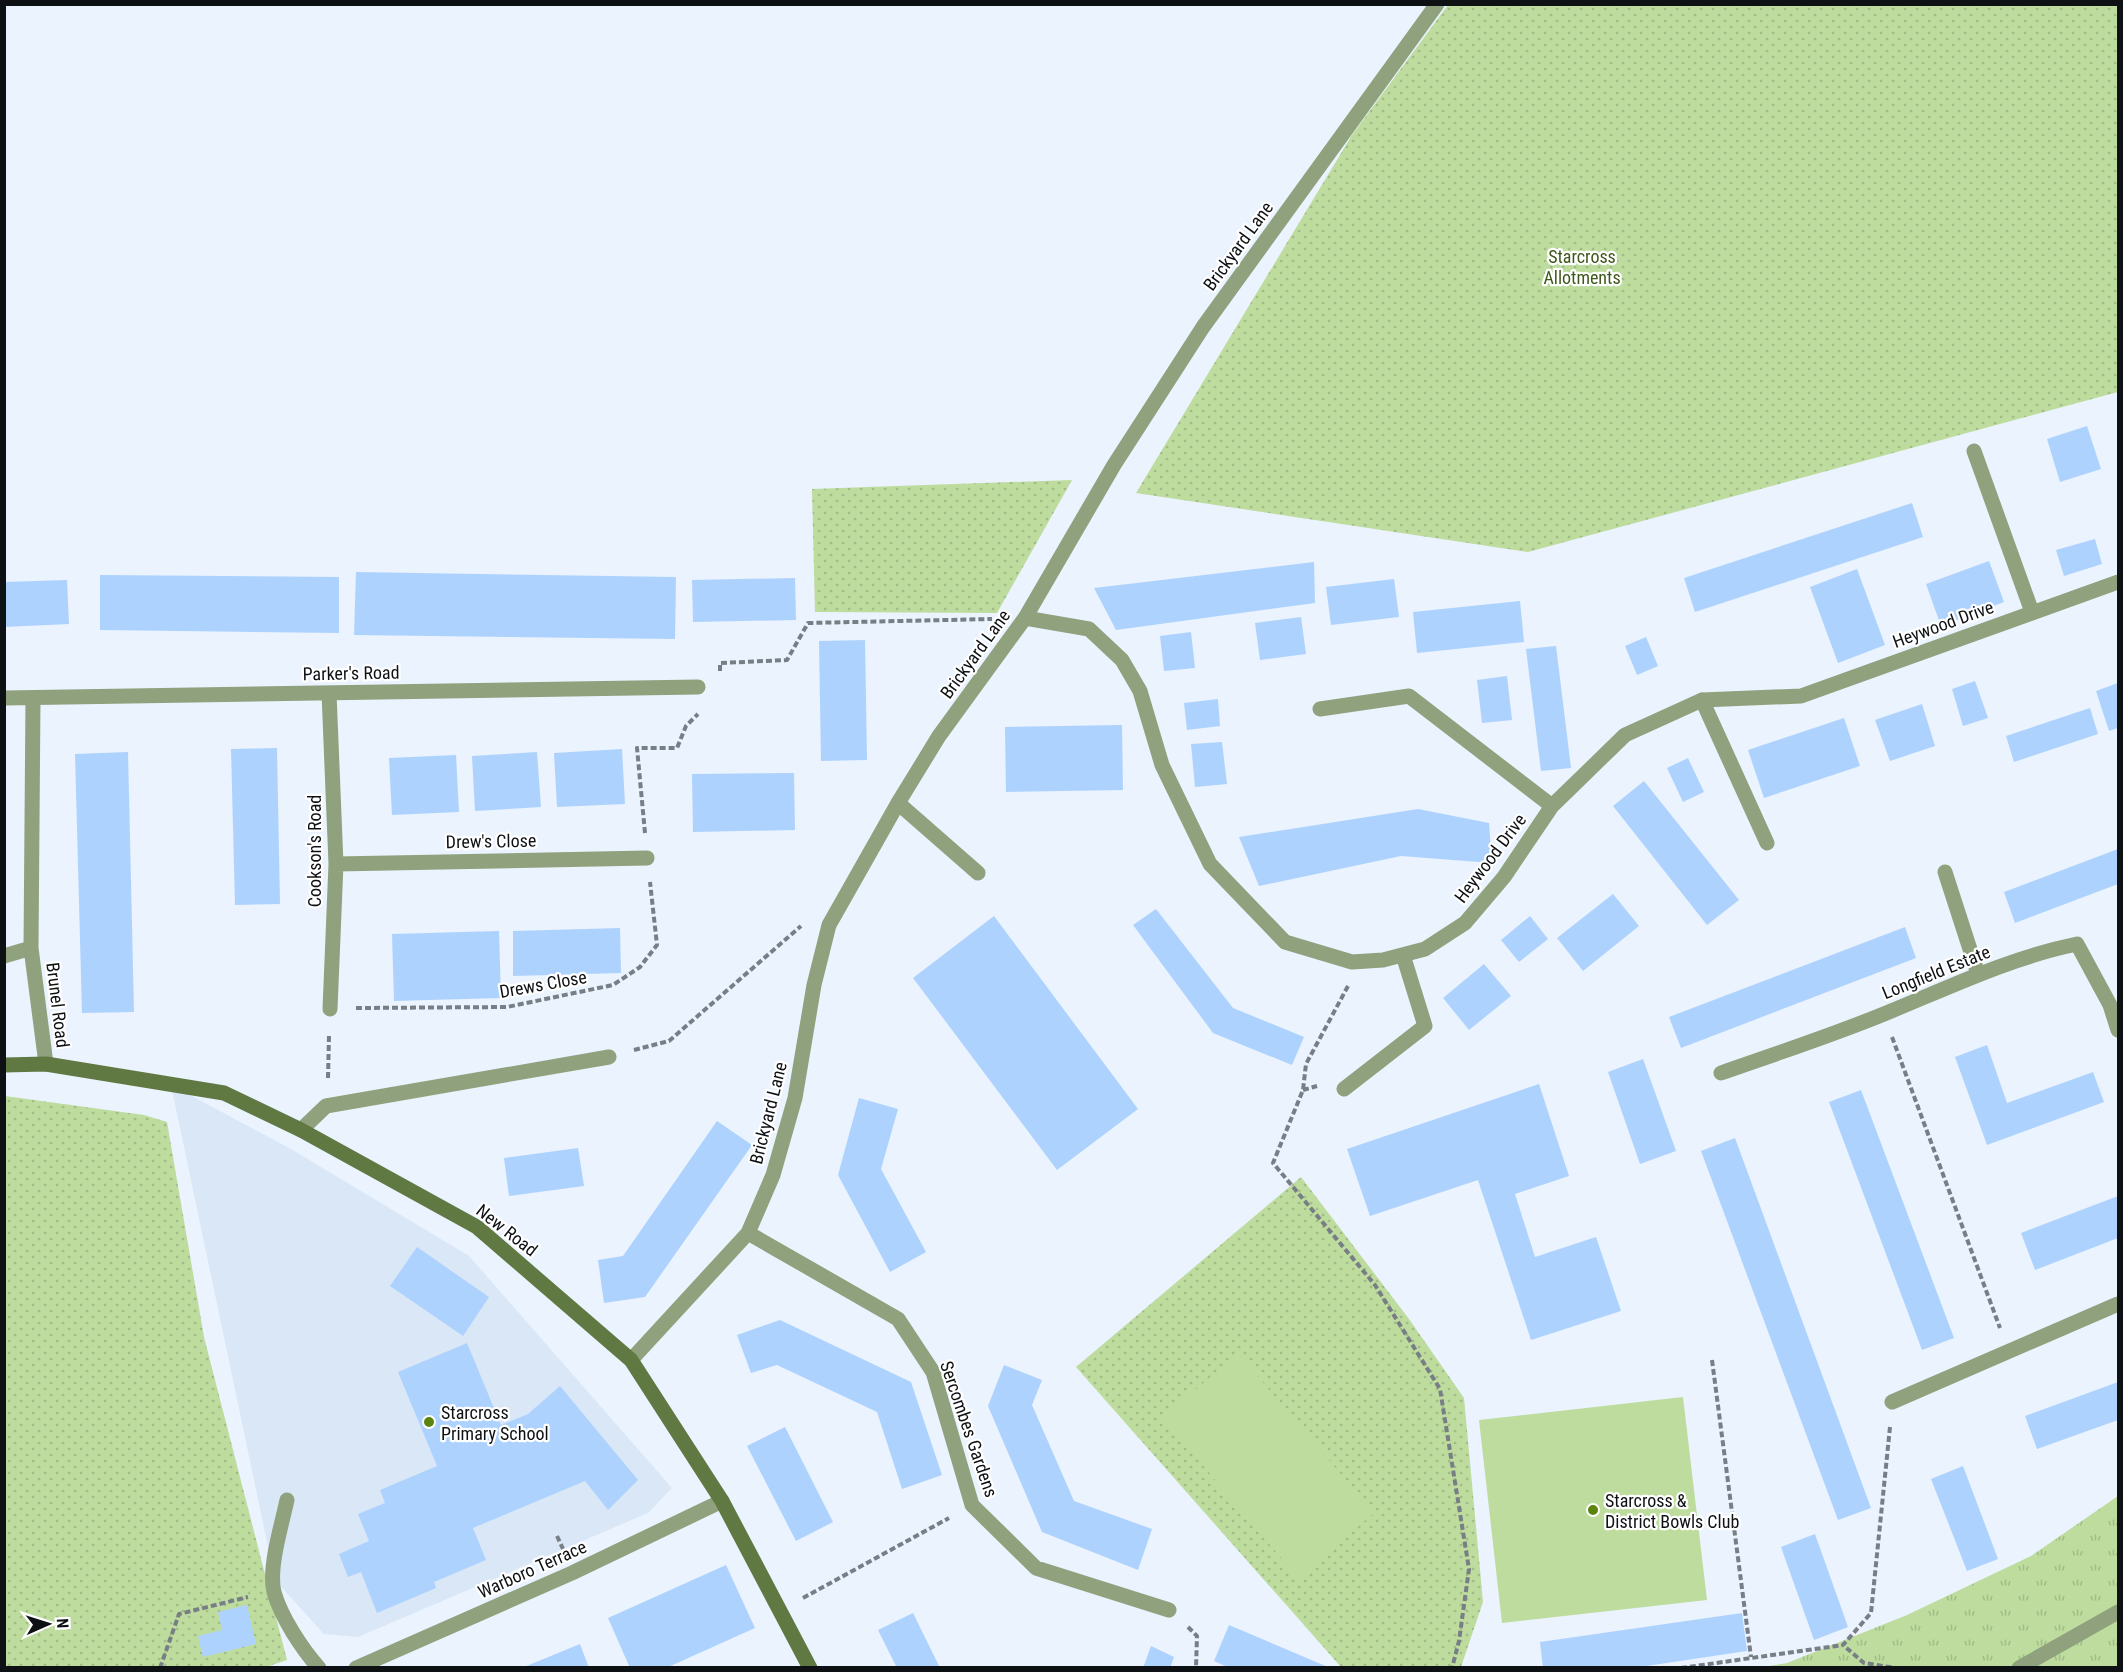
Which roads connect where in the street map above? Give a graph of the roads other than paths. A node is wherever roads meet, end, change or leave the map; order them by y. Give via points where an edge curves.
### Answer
1 (1437, 4) edge
2 (1974, 451) dead end
3 (2118, 582) edge
4 (2032, 612) junction
5 (1025, 618) junction
6 (698, 687) road end
7 (329, 693) junction
8 (4, 698) edge
9 (33, 698) junction
10 (1702, 700) junction
11 (1320, 709) dead end
12 (898, 803) junction
13 (1552, 806) junction
14 (1767, 843) dead end
15 (647, 858) road end
16 (336, 864) junction
17 (1945, 872) dead end
18 (978, 873) dead end
19 (31, 948) junction
20 (1403, 955) junction
21 (4, 956) edge
22 (1978, 974) junction
23 (330, 1009) road end
24 (2118, 1030) edge
25 (609, 1057) road end
26 (46, 1064) junction
27 (4, 1065) edge
28 (1721, 1073) dead end
29 (1344, 1089) dead end
30 (301, 1130) junction
31 (748, 1233) junction
32 (2118, 1304) edge
33 (631, 1360) junction
34 (1892, 1402) road end
35 (287, 1500) dead end
36 (722, 1501) junction
37 (1169, 1610) road end
38 (2118, 1612) edge
39 (320, 1668) edge
40 (356, 1668) edge
41 (810, 1668) edge
42 (2019, 1668) edge

1 - 5 street, Brickyard Lane via 1203,327 1114,465
2 - 4 street
3 - 4 street, Heywood Drive
4 - 10 street, Heywood Drive via 1801,696
5 - 12 street, Brickyard Lane via 939,736
5 - 20 street, Heywood Drive via 1089,629 1122,660 1140,691 1162,765 1210,864 1285,942 1352,962
6 - 7 street, Parker's Road
7 - 9 street, Parker's Road
7 - 16 street, Cookson's Road
8 - 9 street, Parker's Road
9 - 19 street, Brunel Road
10 - 13 street, Heywood Drive via 1625,735
10 - 14 street
11 - 13 street via 1409,696
12 - 18 street
12 - 31 street, Brickyard Lane via 829,925 814,985 795,1098 773,1175
13 - 20 street, Heywood Drive via 1504,878 1465,923 1425,948
15 - 16 street, Drew's Close
16 - 23 street, Cookson's Road
17 - 22 street
19 - 21 street
19 - 26 street, Brunel Road
20 - 29 street via 1425,1026
22 - 24 street, Longfield Estate via 2077,944 2110,1005
22 - 28 street, Longfield Estate via 1884,1014
25 - 30 street via 326,1106
26 - 27 street, New Road
26 - 30 street, New Road via 224,1093
30 - 33 street, New Road via 477,1227
31 - 33 street, Brickyard Lane
31 - 37 street, Sercombes Gardens via 898,1319 933,1372 972,1506 1036,1568
32 - 34 street
33 - 36 street, New Road
35 - 39 street via 275,1557 274,1591 298,1641
36 - 40 street, Warboro Terrace via 572,1573
36 - 41 street, New Road
38 - 42 street

